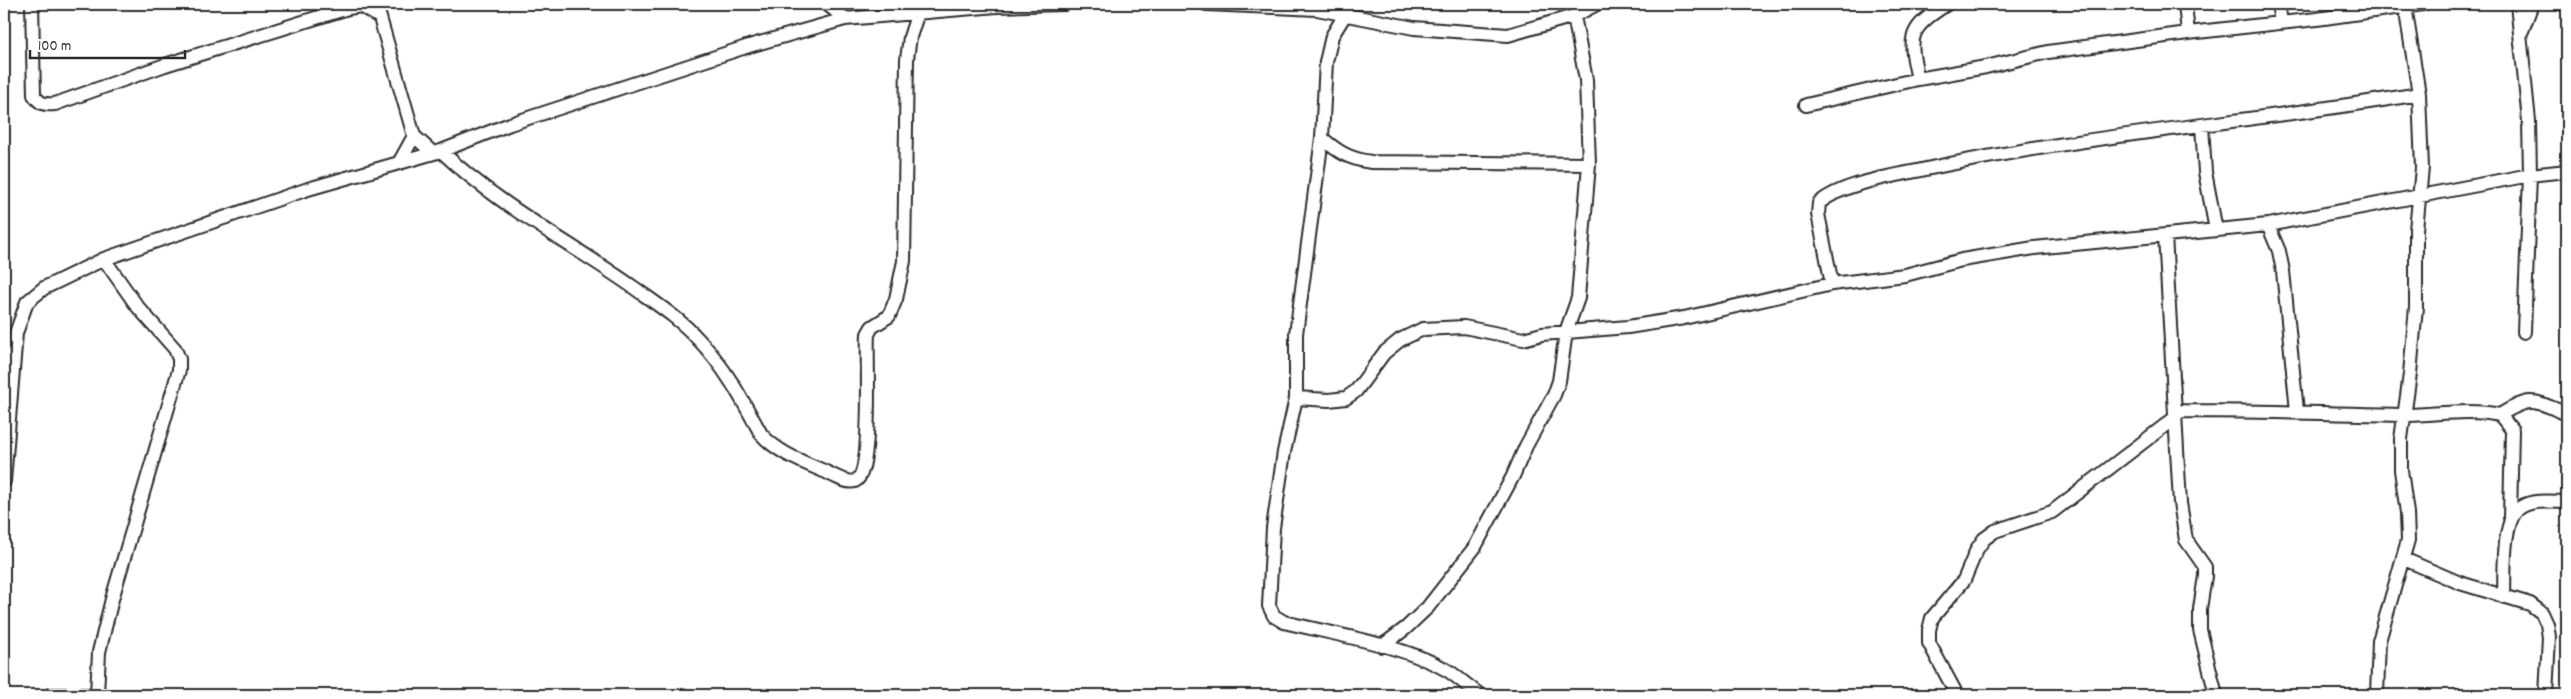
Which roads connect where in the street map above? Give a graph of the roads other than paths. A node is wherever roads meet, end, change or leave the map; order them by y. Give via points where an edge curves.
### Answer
1 (32, 4) edge
2 (376, 4) edge
3 (827, 4) edge
4 (1065, 4) edge
5 (1206, 4) edge
6 (1597, 4) edge
7 (1946, 4) edge
8 (2185, 4) edge
9 (2278, 4) edge
10 (2423, 4) edge
11 (2517, 4) edge
12 (2532, 4) edge
13 (996, 5) edge
14 (2405, 6) junction
15 (1315, 7) edge
16 (2369, 7) edge
17 (918, 12) junction
18 (1346, 13) junction
19 (1574, 16) junction
20 (380, 17) junction
21 (846, 20) junction
22 (2281, 22) junction
23 (2188, 33) junction
24 (2521, 33) junction
25 (1918, 79) junction
26 (2419, 94) junction
27 (1806, 105) dead end
28 (2202, 126) junction
29 (414, 136) junction
30 (1322, 138) junction
31 (437, 152) junction
32 (399, 164) junction
33 (1589, 164) junction
34 (2567, 171) edge
35 (2530, 175) junction
36 (2420, 197) junction
37 (2268, 225) junction
38 (2216, 230) junction
39 (2165, 235) junction
40 (104, 259) junction
41 (1832, 284) junction
42 (1566, 332) junction
43 (2524, 332) dead end
44 (1296, 398) junction
45 (2297, 411) junction
46 (2176, 414) junction
47 (2567, 414) edge
48 (2404, 415) junction
49 (2500, 415) junction
50 (4, 481) edge
51 (2567, 502) edge
52 (2510, 518) junction
53 (2404, 559) junction
54 (2504, 597) junction
55 (1382, 646) junction
56 (50, 695) edge
57 (88, 695) edge
58 (97, 695) edge
59 (1480, 695) edge
60 (1957, 695) edge
61 (2216, 695) edge
62 (2377, 695) edge
63 (2546, 695) edge

1 - 20 street via 34,96 46,104 55,104 165,65 348,8 361,6
2 - 20 street
3 - 21 street
4 - 13 street
5 - 15 street
6 - 19 street
7 - 25 street via 1926,18 1912,38 1911,49
8 - 23 street
9 - 22 street
10 - 14 street
11 - 24 street
12 - 24 street
13 - 17 street
14 - 16 street
14 - 26 street
15 - 18 street
16 - 22 street via 2317,19
17 - 21 street
17 - 31 street via 907,59 904,261 889,316 872,327 868,334 864,466 861,476 855,481 780,451 768,442 730,376 670,313 491,193
18 - 19 street via 1414,28 1508,35
18 - 30 street via 1328,46
19 - 33 street via 1586,80
20 - 29 street
21 - 31 street via 749,46 510,124
22 - 23 street
23 - 25 street via 2048,52 1986,68
24 - 35 street
25 - 27 street
26 - 28 street
26 - 36 street
28 - 38 street via 2205,172
28 - 41 street via 1971,160 1872,181 1828,196 1820,203 1818,214
29 - 31 street
29 - 32 street
30 - 33 street via 1341,154 1371,162
30 - 44 street via 1296,334
31 - 32 street
32 - 40 street via 308,189
33 - 42 street via 1578,298
34 - 35 street
35 - 36 street
35 - 43 street
36 - 37 street
36 - 48 street via 2416,230 2416,307
37 - 38 street
37 - 45 street via 2279,251 2283,272
38 - 39 street
39 - 41 street via 2034,248 1962,260 1906,275
39 - 46 street
40 - 50 street via 44,288 27,302 16,333
40 - 58 street via 137,306 175,349 179,359 99,652
41 - 42 street via 1684,318
42 - 44 street via 1523,338 1464,327 1423,329 1400,340 1384,353 1356,391 1346,398
42 - 55 street via 1554,395 1479,539 1428,607
44 - 55 street via 1273,528 1269,606 1274,616 1284,622
45 - 46 street
45 - 48 street
46 - 60 street via 2060,507 2030,521 1995,531 1984,539 1964,580 1932,618 1929,630 1928,643
46 - 61 street via 2183,532 2205,567 2200,630
47 - 49 street via 2536,401 2528,401
48 - 49 street via 2462,412
48 - 53 street via 2401,470 2408,540
49 - 52 street via 2512,430
51 - 52 street via 2529,503
52 - 54 street
53 - 54 street via 2460,583
53 - 62 street via 2379,641
54 - 63 street via 2530,604 2542,613 2548,624
55 - 59 street via 1449,672
56 - 57 street

